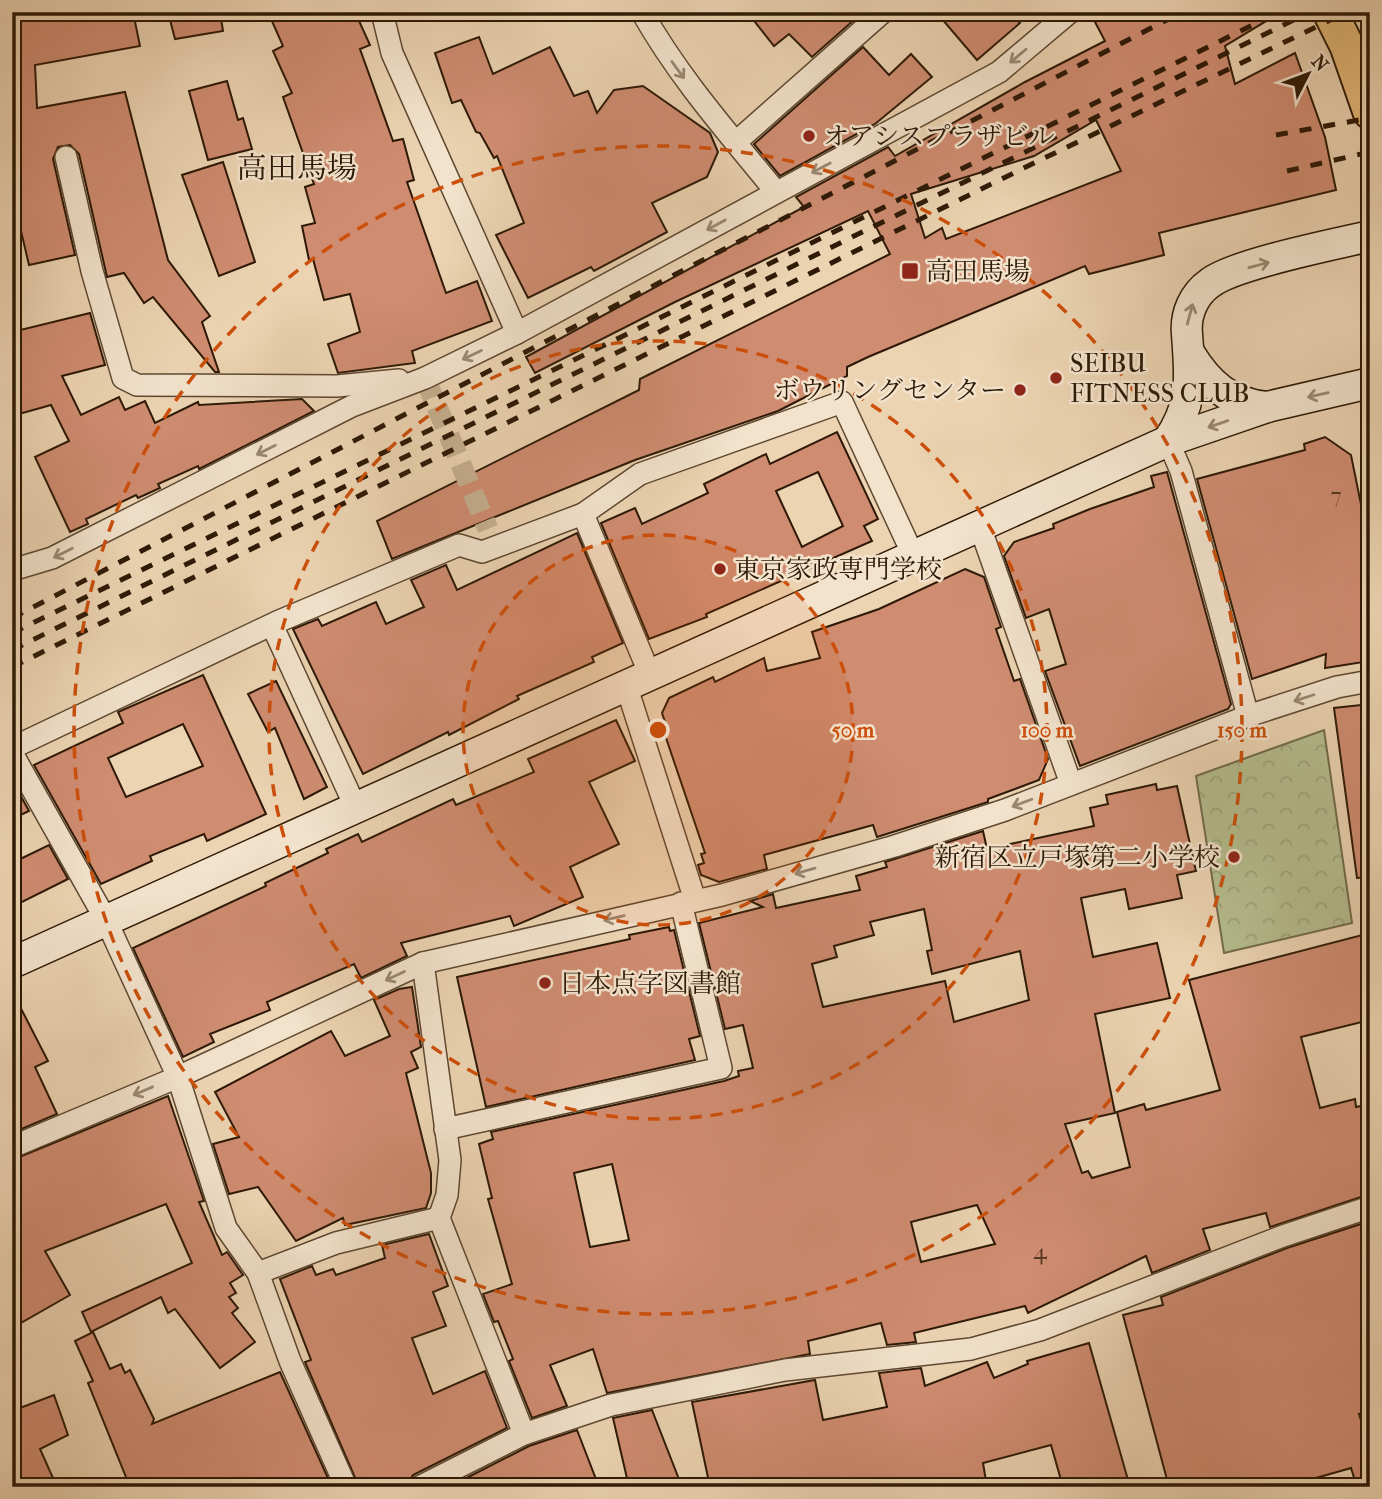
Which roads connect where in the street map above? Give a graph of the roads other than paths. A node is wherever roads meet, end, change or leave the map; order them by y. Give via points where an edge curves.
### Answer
1 (382, 12) edge
2 (642, 12) edge
3 (883, 12) edge
4 (1070, 12) edge
5 (1330, 12) edge
6 (1370, 112) edge
7 (736, 142) junction
8 (66, 158) dead end
9 (776, 192) junction
10 (1370, 236) edge
11 (517, 333) junction
12 (1190, 354) junction
13 (414, 382) junction
14 (1370, 383) edge
15 (1267, 407) junction
16 (1168, 441) junction
17 (583, 514) junction
18 (980, 527) junction
19 (914, 557) junction
20 (12, 570) edge
21 (272, 625) junction
22 (638, 680) junction
23 (1370, 681) edge
24 (1248, 716) junction
25 (12, 750) edge
26 (1070, 784) junction
27 (355, 806) junction
28 (688, 901) junction
29 (106, 920) junction
30 (12, 963) edge
31 (423, 963) junction
32 (178, 1077) junction
33 (446, 1129) junction
34 (12, 1147) edge
35 (1370, 1207) edge
36 (439, 1218) junction
37 (258, 1273) junction
38 (524, 1434) junction
39 (346, 1487) edge
40 (419, 1487) edge

1 - 11 street via 398,65
2 -> 7 street via 670,59
3 - 7 street
4 -> 9 street via 999,72
5 - 6 main road
7 - 9 street
8 - 13 street via 123,378 137,385
9 -> 11 street
12 -> 10 street via 1186,332 1190,310 1212,281
11 -> 13 street
12 - 15 street via 1220,391
12 - 16 street via 1188,401
13 -> 20 street via 352,406 52,558
14 -> 15 street
15 -> 16 street
16 - 18 street
16 - 24 street via 1181,471
17 - 19 street via 640,474 842,402
17 - 21 street via 482,552 458,545
17 - 22 street
18 - 19 street
18 - 26 street
19 - 22 street
21 - 25 street
21 - 27 street
22 - 27 street
22 - 28 street
23 -> 24 street
24 - 26 street
25 - 29 street
26 -> 28 street via 895,846
27 - 29 street
28 -> 31 street
28 - 33 street via 721,1068
29 - 30 street
29 - 32 street
31 -> 32 street
31 - 33 street
32 -> 34 street
32 - 37 street via 226,1228
33 - 36 street via 450,1160 447,1195
35 - 38 street via 1271,1240 1040,1330 971,1349 785,1370 611,1405
36 - 37 street via 335,1243
36 - 38 street
37 - 39 street via 290,1361
38 - 40 street

